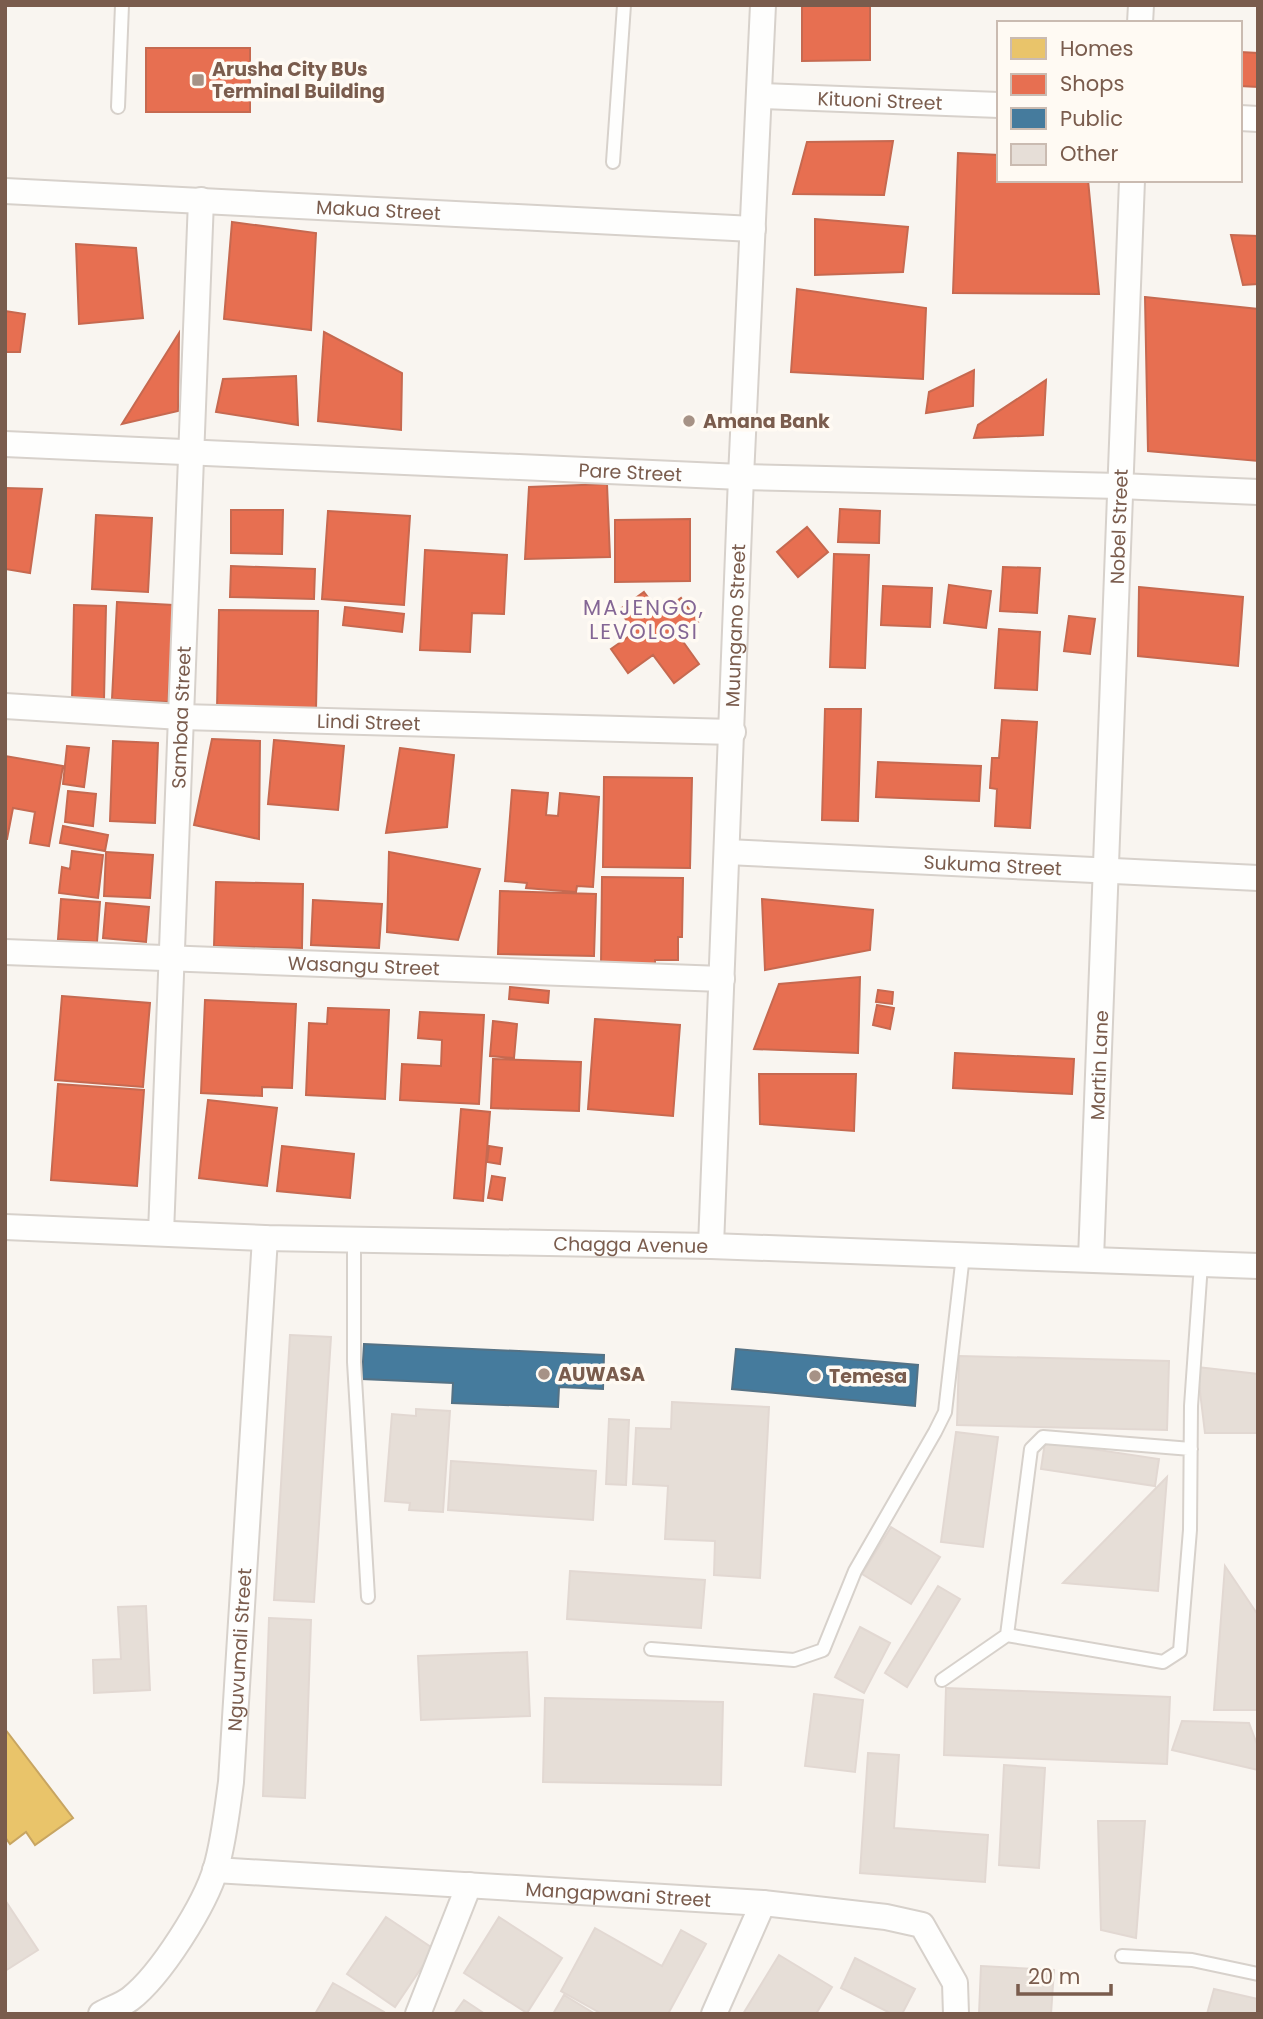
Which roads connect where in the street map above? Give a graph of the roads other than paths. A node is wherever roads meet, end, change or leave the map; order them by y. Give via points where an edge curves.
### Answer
1 (122, 5) edge
2 (624, 5) edge
3 (763, 5) edge
4 (759, 96) junction
5 (997, 105) edge
6 (118, 107) dead end
7 (613, 162) dead end
8 (1132, 182) edge
9 (5, 191) edge
10 (201, 200) junction
11 (753, 229) junction
12 (5, 444) edge
13 (191, 453) junction
14 (741, 477) junction
15 (1119, 486) junction
16 (1258, 492) edge
17 (5, 706) edge
18 (181, 717) junction
19 (733, 732) junction
20 (727, 852) junction
21 (1108, 871) junction
22 (1258, 878) edge
23 (5, 952) edge
24 (172, 957) junction
25 (722, 979) junction
26 (5, 1227) edge
27 (161, 1233) junction
28 (265, 1238) junction
29 (354, 1239) junction
30 (711, 1246) junction
31 (963, 1255) junction
32 (1091, 1259) junction
33 (1201, 1264) junction
34 (1258, 1266) edge
35 (1191, 1449) junction
36 (368, 1597) dead end
37 (1007, 1635) junction
38 (651, 1649) dead end
39 (942, 1680) dead end
40 (215, 1870) junction
41 (469, 1885) junction
42 (763, 1903) junction
43 (1122, 1956) dead end
44 (1258, 1974) edge
45 (101, 2014) edge
46 (418, 2014) edge
47 (714, 2014) edge
48 (956, 2014) edge

1 - 6 lane
2 - 7 lane
3 - 4 street, Muungano Street
4 - 5 street, Kituoni Street
4 - 11 street, Muungano Street
8 - 15 street, Nobel Street
9 - 10 street, Makua Street
10 - 11 street, Makua Street
10 - 13 street, Sambaa Street
11 - 14 street, Muungano Street
12 - 13 street, Pare Street
13 - 14 street, Pare Street
13 - 18 street, Sambaa Street
14 - 15 street, Pare Street
14 - 19 street, Muungano Street
15 - 16 street, Pare Street
15 - 21 street, Nobel Street
17 - 18 street, Lindi Street
18 - 19 street, Lindi Street
18 - 24 street, Sambaa Street
19 - 20 street, Muungano Street
20 - 21 street, Sukuma Street
20 - 25 street, Muungano Street
21 - 22 street, Sukuma Street
21 - 32 street, Martin Lane
23 - 24 street, Wasangu Street
24 - 25 street, Wasangu Street
24 - 27 street, Sambaa Street
25 - 30 street, Muungano Street
26 - 27 street, Chagga Avenue
27 - 28 street, Chagga Avenue
28 - 29 street, Chagga Avenue
28 - 40 street, Nguvumali Street via 231,1782
29 - 30 street, Chagga Avenue
29 - 36 lane via 354,1362
30 - 31 street, Chagga Avenue
31 - 32 street, Chagga Avenue
31 - 38 lane via 945,1412 855,1571 823,1650 794,1660
32 - 33 street, Chagga Avenue
33 - 34 street, Chagga Avenue
33 - 35 lane
35 - 37 lane via 1043,1437 1031,1449
35 - 37 lane via 1180,1651 1163,1662
37 - 39 lane
40 - 41 street, Mangapwani Street
40 - 45 street, Nguvumali Street via 202,1902 162,1965 130,1999
41 - 42 street, Mangapwani Street
41 - 46 street
42 - 47 street
42 - 48 street, Mangapwani Street via 922,1925 955,1983
43 - 44 lane via 1192,1960

